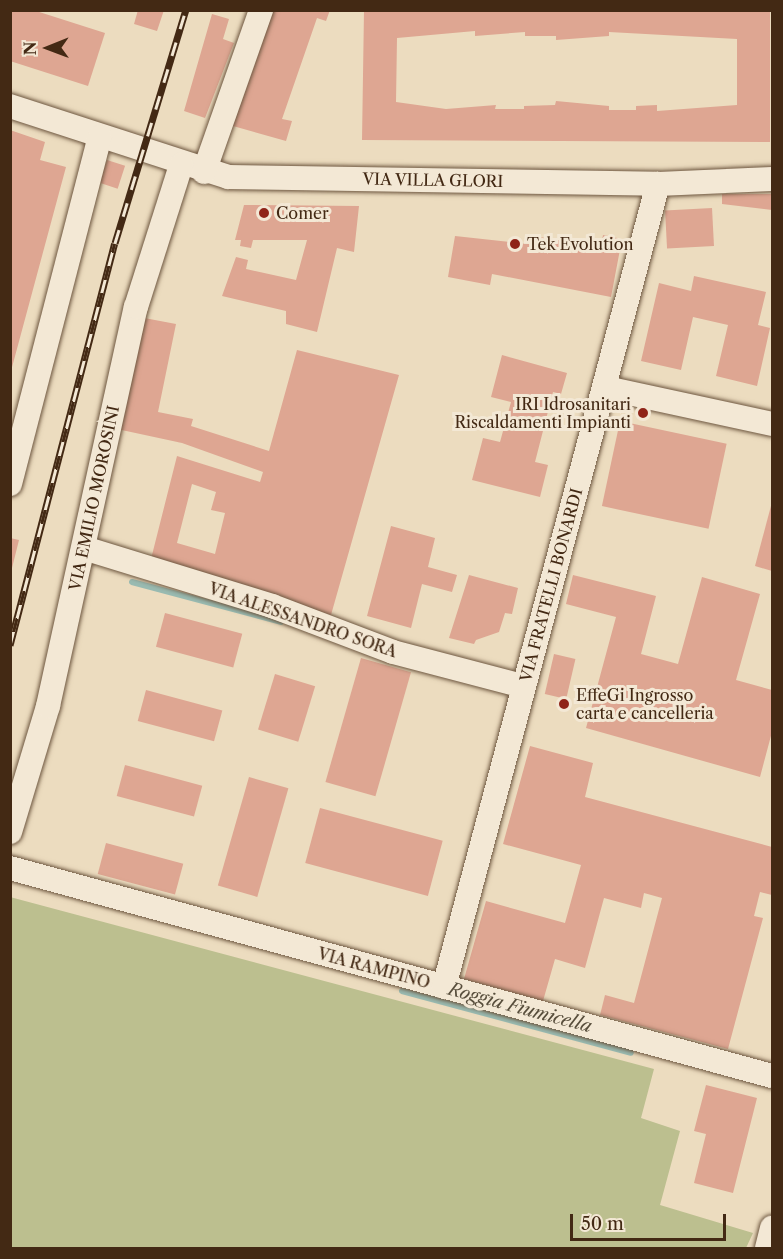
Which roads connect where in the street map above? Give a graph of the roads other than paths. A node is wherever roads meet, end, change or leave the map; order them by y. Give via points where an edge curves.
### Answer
1 (261, 10) edge
2 (10, 106) edge
3 (100, 137) junction
4 (192, 169) junction
5 (772, 179) edge
6 (658, 184) junction
7 (606, 387) junction
8 (772, 424) edge
9 (10, 484) edge
10 (84, 548) junction
11 (523, 686) junction
12 (10, 832) edge
13 (10, 868) edge
14 (444, 987) junction
15 (772, 1076) edge
16 (772, 1228) edge
17 (767, 1248) edge

1 - 4 street, VIA EMILIO MOROSINI
2 - 3 street, VIA VILLA GLORI
3 - 4 street, VIA VILLA GLORI
3 - 9 street
4 - 6 street, VIA VILLA GLORI via 239,178
4 - 10 street, VIA EMILIO MOROSINI via 132,322
5 - 6 street, VIA VILLA GLORI
6 - 7 street, VIA FRATELLI BONARDI
7 - 8 street
7 - 11 street, VIA FRATELLI BONARDI
10 - 11 street, VIA ALESSANDRO SORA via 272,606 393,652
10 - 12 street, VIA EMILIO MOROSINI via 48,706
11 - 14 street, VIA FRATELLI BONARDI
13 - 14 street, VIA RAMPINO
14 - 15 street, VIA RAMPINO
16 - 17 street

